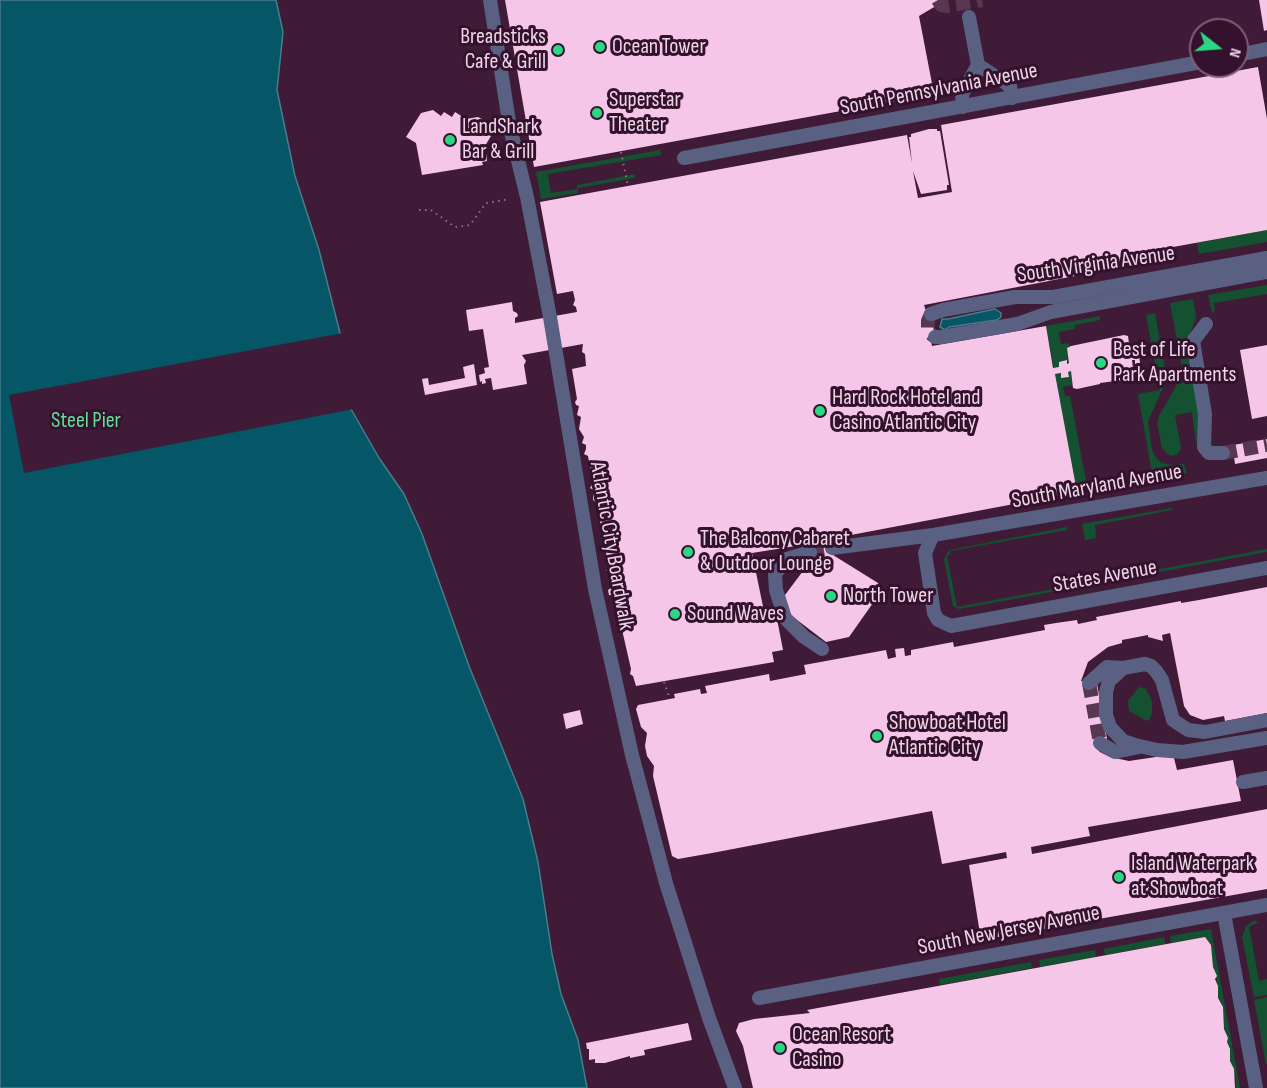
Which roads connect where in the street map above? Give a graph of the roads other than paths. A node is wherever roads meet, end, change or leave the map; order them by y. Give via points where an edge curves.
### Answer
1 (490, 0) edge
2 (969, 17) dead end
3 (1267, 49) edge
4 (1249, 53) edge
5 (1189, 64) edge
6 (978, 65) junction
7 (1012, 98) junction
8 (963, 107) junction
9 (684, 158) dead end
10 (1267, 258) edge
11 (1189, 272) junction
12 (1267, 272) edge
13 (1196, 286) junction
14 (1031, 297) junction
15 (931, 314) dead end
16 (1035, 318) junction
17 (1206, 324) dead end
18 (935, 337) dead end
19 (1222, 453) dead end
20 (1267, 478) edge
21 (933, 535) junction
22 (831, 548) tunnel mouth
23 (810, 552) tunnel mouth
24 (1267, 568) edge
25 (822, 650) dead end
26 (1123, 668) junction
27 (1089, 683) dead end
28 (1267, 720) edge
29 (1267, 738) edge
30 (1100, 743) dead end
31 (1139, 747) junction
32 (1267, 778) edge
33 (1243, 782) dead end
34 (1267, 905) edge
35 (1224, 913) junction
36 (759, 999) dead end
37 (735, 1088) edge
38 (1256, 1088) edge

1 - 37 street, Atlantic City Boardwalk via 596,589 632,755 666,883
2 - 6 street
3 - 4 street
5 - 7 street, South Pennsylvania Avenue
6 - 7 street via 1010,86
6 - 8 street via 962,94
7 - 8 street, South Pennsylvania Avenue
8 - 9 street, South Pennsylvania Avenue
10 - 11 street, South Virginia Avenue
11 - 13 street
11 - 14 street, South Virginia Avenue via 1053,297
12 - 13 street, South Virginia Avenue
13 - 16 street, South Virginia Avenue
14 - 15 street, South Virginia Avenue
14 - 16 street
16 - 18 street, South Virginia Avenue
17 - 19 street via 1193,341 1205,414 1204,447 1209,453
20 - 21 street, South Maryland Avenue
21 - 22 street, South Maryland Avenue
21 - 24 street, States Avenue via 925,553 934,613 938,620 951,626
23 - 25 street via 787,560 775,574 776,590 785,618
26 - 27 street via 1107,667
26 - 28 street via 1145,664 1156,671 1173,720 1188,730 1205,732
26 - 31 street via 1109,681 1106,715 1110,727 1123,741
29 - 31 street via 1183,753
30 - 31 street via 1115,752
32 - 33 street
34 - 35 street, South New Jersey Avenue
35 - 36 street, South New Jersey Avenue
35 - 38 street

